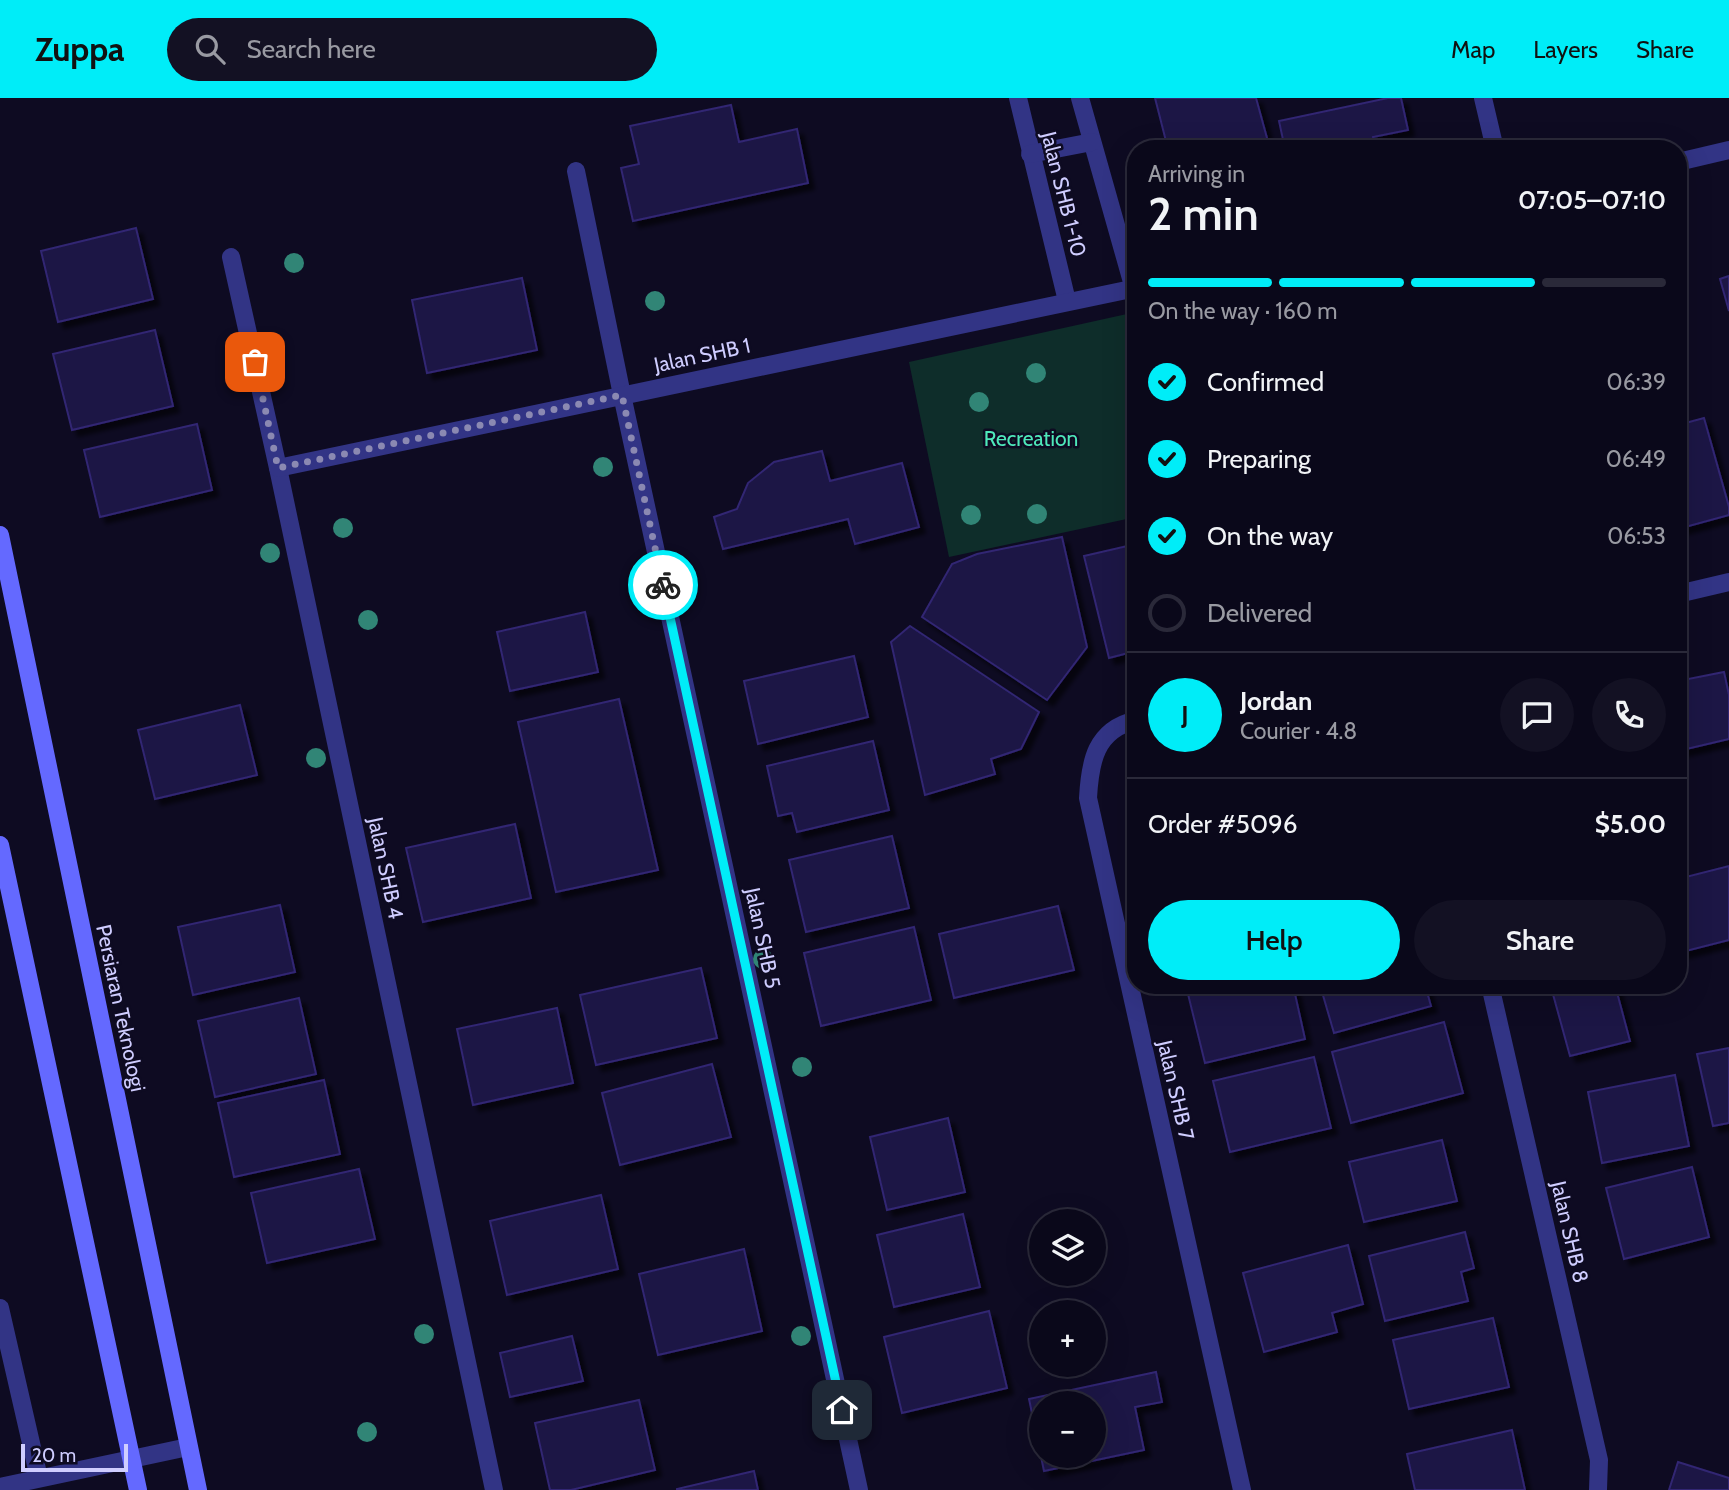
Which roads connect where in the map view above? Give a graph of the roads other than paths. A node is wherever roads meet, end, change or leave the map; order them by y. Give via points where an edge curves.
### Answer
1 (1018, 98) edge
2 (1080, 98) edge
3 (1483, 98) edge
4 (1493, 140) edge
5 (1092, 142) junction
6 (1729, 150) edge
7 (1030, 154) junction
8 (1687, 160) edge
9 (576, 171) dead end
10 (231, 257) dead end
11 (1127, 262) edge
12 (1127, 290) edge
13 (1067, 301) junction
14 (622, 395) junction
15 (278, 468) junction
16 (0, 535) edge
17 (1729, 582) edge
18 (1687, 592) edge
19 (1127, 722) edge
20 (0, 845) edge
21 (1127, 973) edge
22 (1132, 994) edge
23 (1492, 994) edge
24 (0, 1308) edge
25 (188, 1447) junction
26 (132, 1459) junction
27 (39, 1478) junction
28 (0, 1487) edge
29 (138, 1490) edge
30 (198, 1490) edge
31 (494, 1490) edge
32 (859, 1490) edge
33 (1242, 1490) edge
34 (1598, 1490) edge

1 - 7 street, Jalan SHB 1-10
2 - 5 street, Jalan SHB 1-10
3 - 4 street
5 - 7 street
5 - 11 street, Jalan SHB 1-10
6 - 8 street
7 - 13 street, Jalan SHB 1-10
9 - 14 street, Jalan SHB 5
10 - 15 street, Jalan SHB 4
12 - 13 street, Jalan SHB 1
13 - 14 street, Jalan SHB 1
14 - 15 street, Jalan SHB 1
14 - 32 street, Jalan SHB 5
15 - 31 street, Jalan SHB 4
16 - 25 main road, Persiaran Teknologi
17 - 18 street
19 - 21 street, Jalan SHB 7 via 1102,740 1090,766 1088,798
20 - 26 main road
22 - 33 street, Jalan SHB 7
23 - 34 street, Jalan SHB 8 via 1599,1460
24 - 27 street
25 - 26 street
25 - 30 main road, Persiaran Teknologi
26 - 27 street
26 - 29 main road
27 - 28 street

